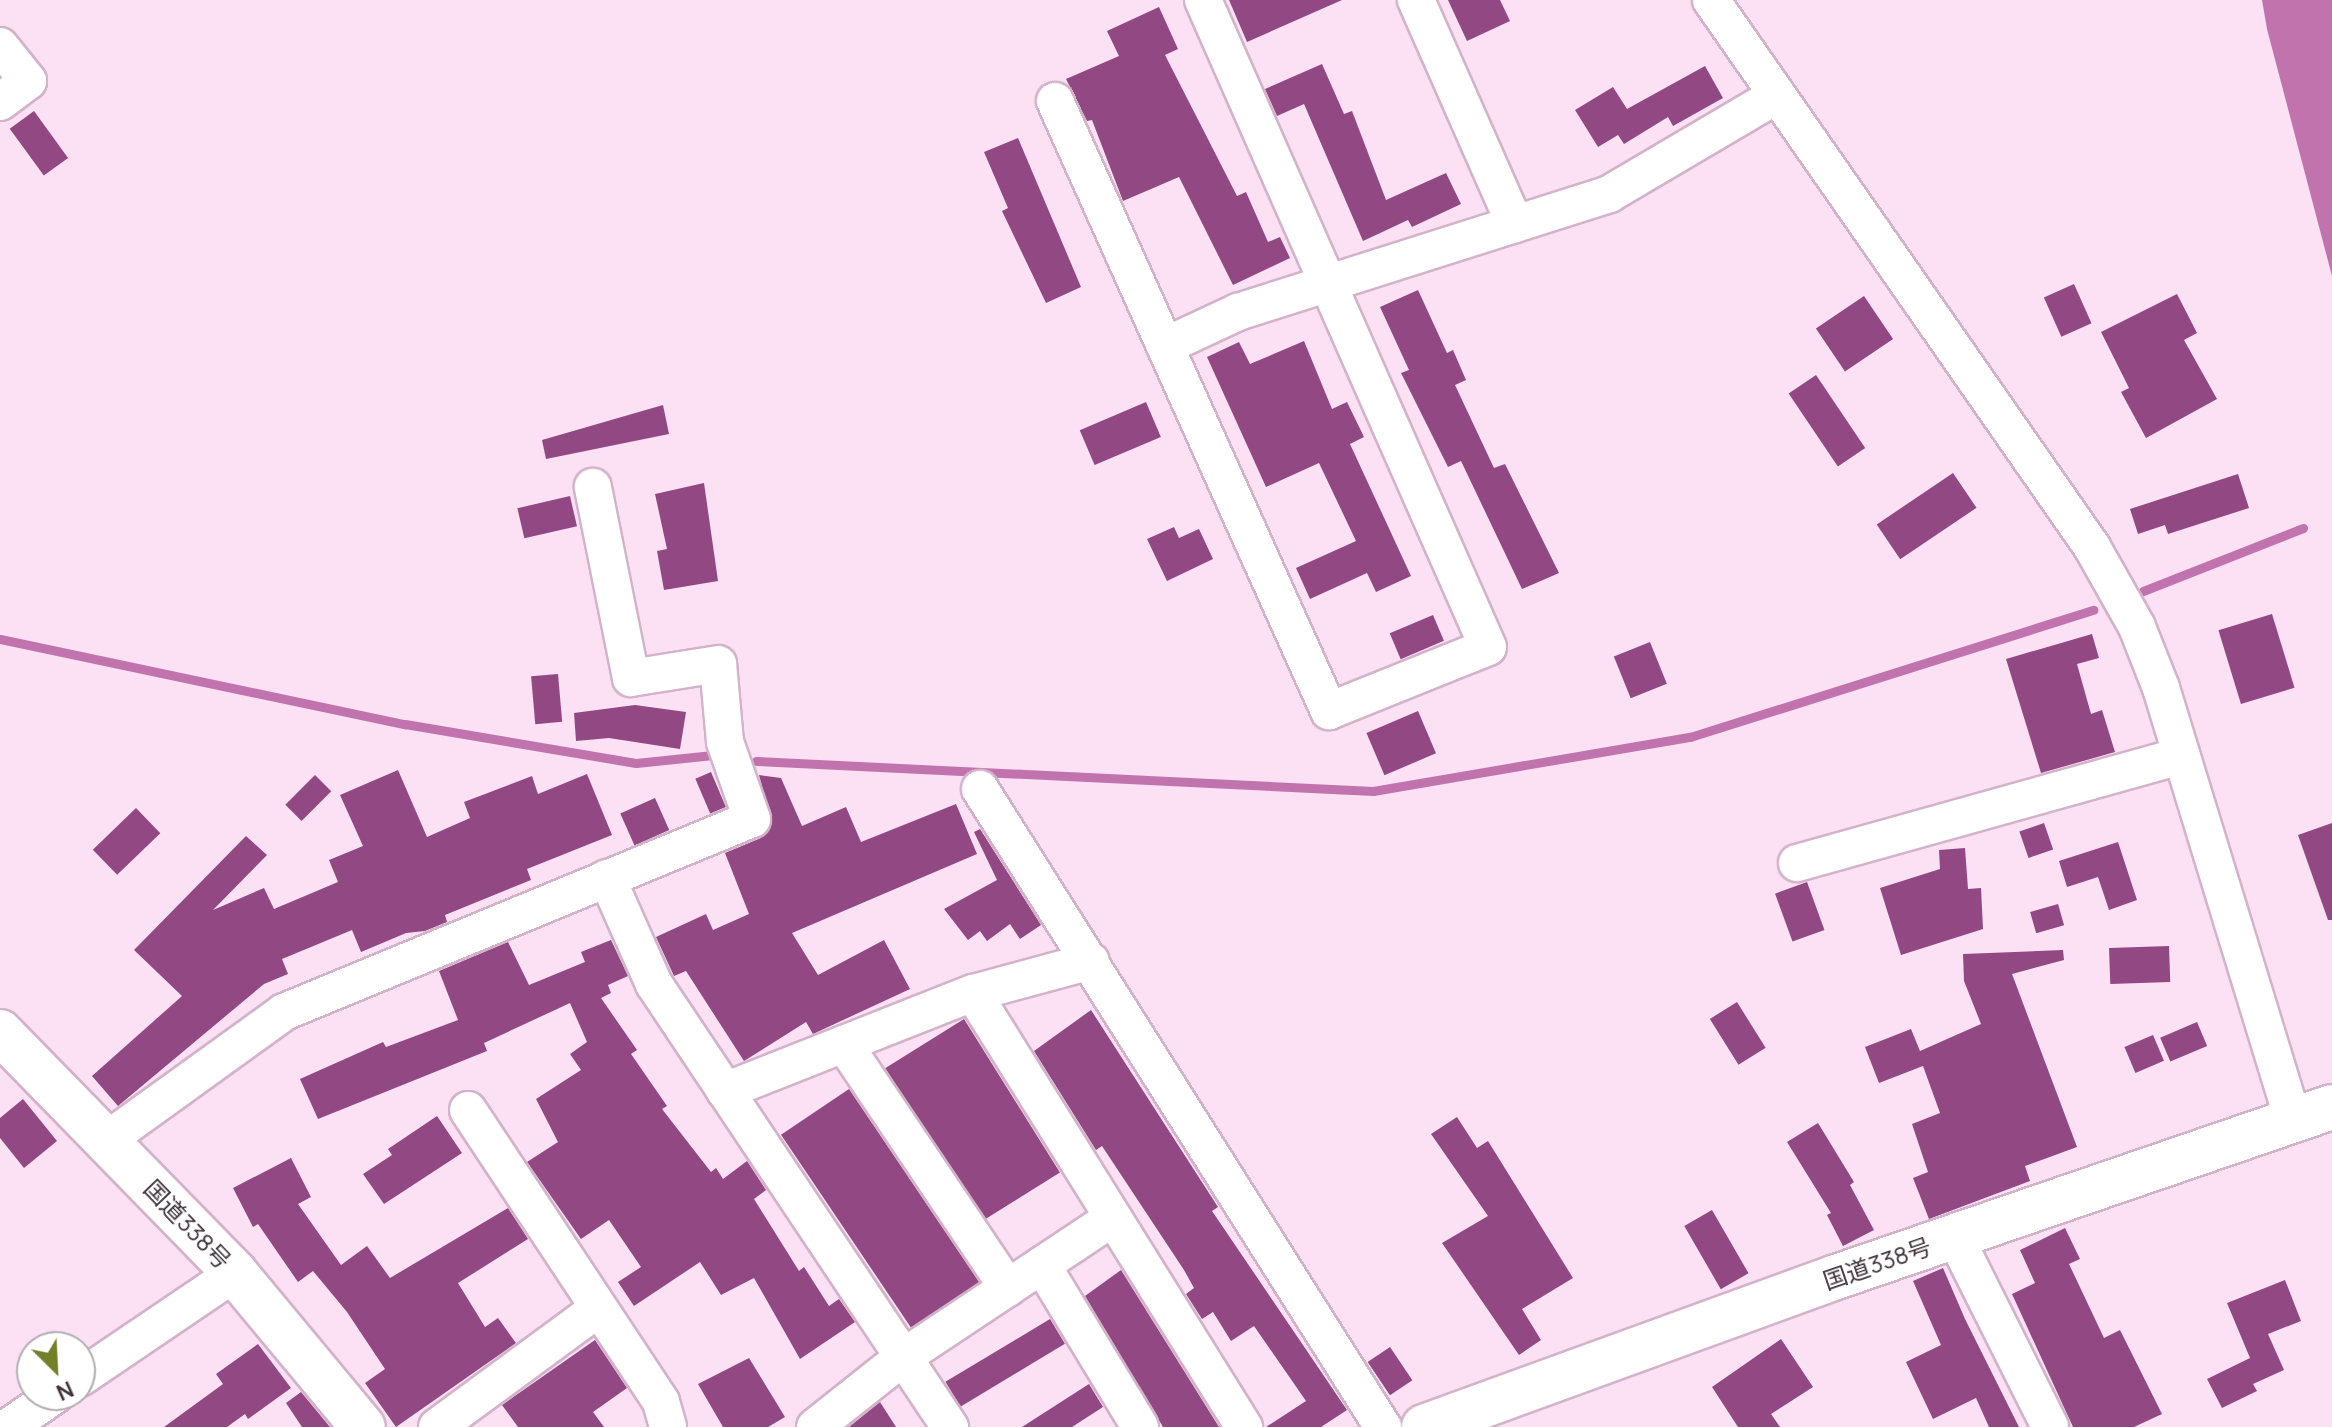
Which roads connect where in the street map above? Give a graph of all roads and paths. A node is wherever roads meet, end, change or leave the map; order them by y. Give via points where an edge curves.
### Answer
1 (1203, 0) edge
2 (1416, 0) edge
3 (1711, 0) edge
4 (0, 46) edge
5 (1777, 95) junction
6 (1055, 101) dead end
7 (0, 102) edge
8 (1515, 224) junction
9 (1331, 285) junction
10 (1165, 346) junction
11 (593, 487) dead end
12 (2181, 756) junction
13 (980, 789) dead end
14 (1797, 863) dead end
15 (607, 878) junction
16 (1091, 961) junction
17 (973, 993) junction
18 (0, 1032) edge
19 (844, 1044) junction
20 (725, 1091) junction
21 (468, 1110) dead end
22 (2313, 1114) edge
23 (108, 1139) junction
24 (1111, 1219) junction
25 (1955, 1237) junction
26 (1042, 1265) junction
27 (235, 1273) junction
28 (1008, 1288) junction
29 (596, 1310) junction
30 (902, 1358) junction
31 (96, 1367) edge
32 (32, 1411) edge
33 (8, 1427) edge
34 (363, 1427) edge
35 (437, 1427) edge
36 (668, 1427) edge
37 (815, 1427) edge
38 (950, 1427) edge
39 (1140, 1427) edge
40 (1244, 1427) edge
41 (1383, 1427) edge
42 (1424, 1427) edge
43 (2050, 1427) edge

1 - 9 street
2 - 8 street
3 - 5 street
4 - 7 street via 28,81
5 - 8 street via 1609,194
5 - 12 street via 2092,547 2137,627
6 - 10 street
8 - 9 street
9 - 10 street via 1238,312
9 - 10 street via 1488,647 1329,711
11 - 15 street via 631,678 718,664 725,742 752,819
12 - 14 street
12 - 22 street
13 - 16 street
15 - 20 street via 654,984
15 - 23 street via 284,1012
16 - 17 street
16 - 41 street
17 - 19 street
17 - 24 street
18 - 23 highway, 国道338号
19 - 20 street
19 - 28 street
20 - 30 street
21 - 29 street
22 - 25 highway, 国道338号
23 - 27 highway, 国道338号
24 - 26 street
24 - 40 street
25 - 42 highway, 国道338号
25 - 43 street
26 - 28 street
26 - 39 street
27 - 31 street
27 - 34 highway, 国道338号
28 - 30 street
29 - 35 street
29 - 36 street via 661,1402
30 - 37 street
30 - 38 street
32 - 33 street

